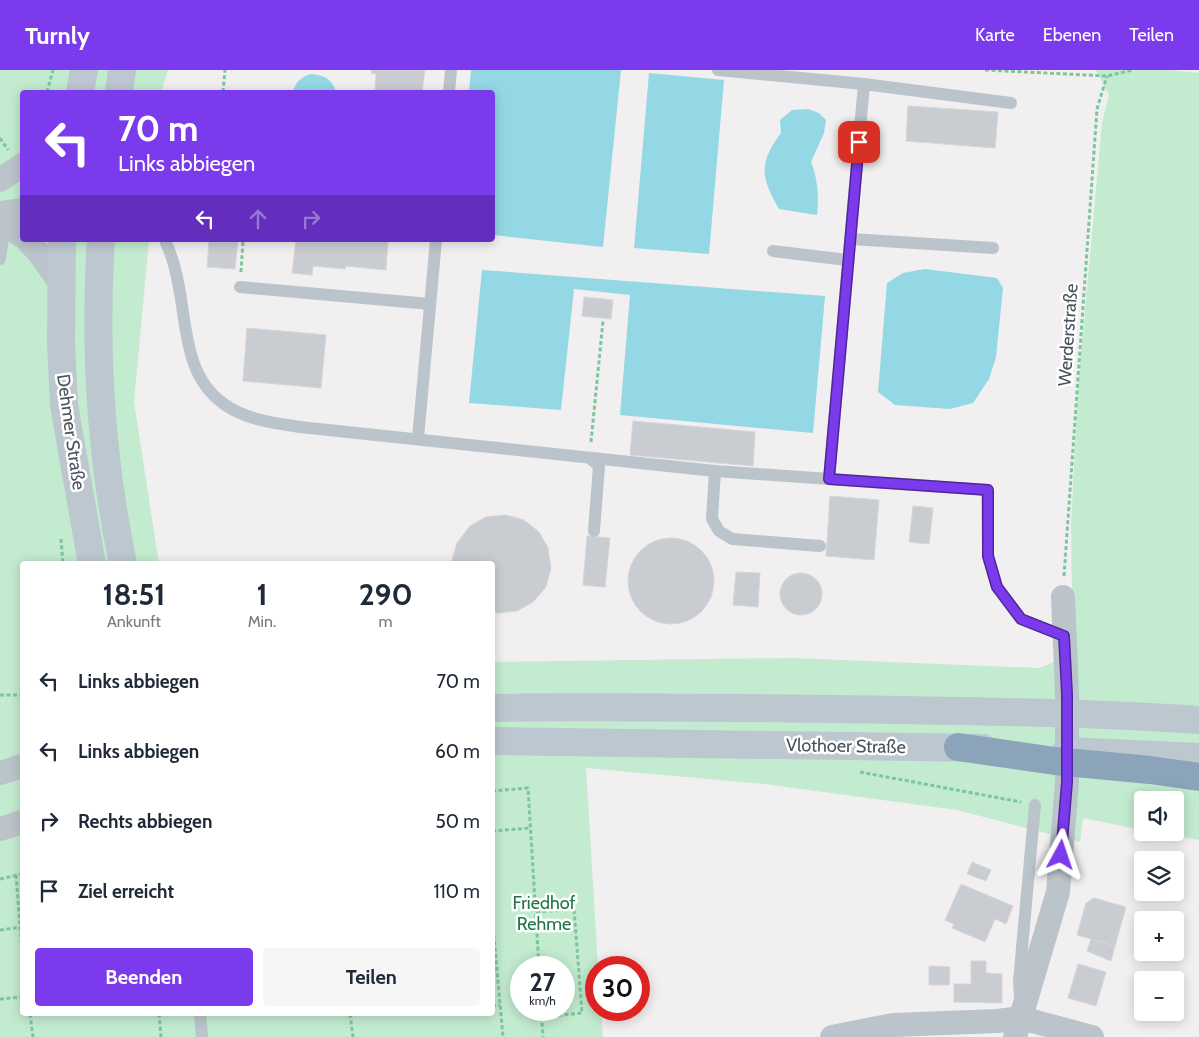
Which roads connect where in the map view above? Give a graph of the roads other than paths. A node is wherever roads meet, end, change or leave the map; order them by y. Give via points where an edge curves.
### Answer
1 (122, 70) edge
2 (451, 70) edge
3 (718, 70) edge
4 (864, 84) junction
5 (119, 90) edge
6 (449, 90) edge
7 (1010, 104) dead end
8 (16, 159) edge
9 (0, 180) edge
10 (20, 185) edge
11 (0, 186) edge
12 (10, 221) edge
13 (851, 239) junction
14 (29, 242) edge
15 (62, 242) edge
16 (101, 242) edge
17 (167, 242) edge
18 (436, 242) edge
19 (993, 248) dead end
20 (773, 251) dead end
21 (0, 259) edge
22 (848, 260) junction
23 (61, 284) junction
24 (240, 287) road end
25 (430, 304) junction
26 (418, 438) junction
27 (590, 458) junction
28 (715, 471) junction
29 (829, 479) junction
30 (594, 531) dead end
31 (820, 546) dead end
32 (91, 561) edge
33 (123, 561) edge
34 (1063, 596) road end
35 (1064, 636) junction
36 (495, 708) edge
37 (1199, 720) edge
38 (495, 741) edge
39 (958, 747) joint
40 (1066, 757) junction
41 (1199, 757) edge
42 (20, 767) edge
43 (0, 773) edge
44 (1199, 777) edge
45 (1035, 804) road end
46 (20, 823) edge
47 (0, 829) edge
48 (200, 1016) edge
49 (1018, 1027) edge
50 (202, 1037) edge
51 (832, 1037) edge
52 (1092, 1037) edge

1 - 5 main road
2 - 6 lane
3 - 4 lane
4 - 7 lane
4 - 13 lane
8 - 9 street
10 - 11 street
12 - 21 lane
13 - 19 lane
13 - 22 lane
14 - 23 street
15 - 23 main road, Dehmer Straße
16 - 33 main road, Dehmer Straße via 98,334 101,401 108,472
17 - 26 lane via 176,269 192,362 203,383 225,405 247,415 300,427
18 - 25 lane
20 - 22 lane
22 - 29 lane
23 - 32 main road, Dehmer Straße via 64,405
24 - 25 lane
25 - 26 lane
26 - 27 lane
27 - 28 lane
27 - 30 lane via 599,466
28 - 29 lane
28 - 31 lane via 712,519 719,531 732,539
29 - 35 lane via 988,490 988,556 997,587 1021,619
34 - 35 street
35 - 49 street via 1067,782 1058,892
36 - 37 main road, Vlothoer Straße via 721,708 1066,714
38 - 39 main road, Vlothoer Straße
39 - 40 highway
40 - 41 main road
40 - 44 highway
42 - 43 street
45 - 49 lane
46 - 47 street
48 - 50 lane
49 - 51 street via 997,1021 893,1025
49 - 52 street

